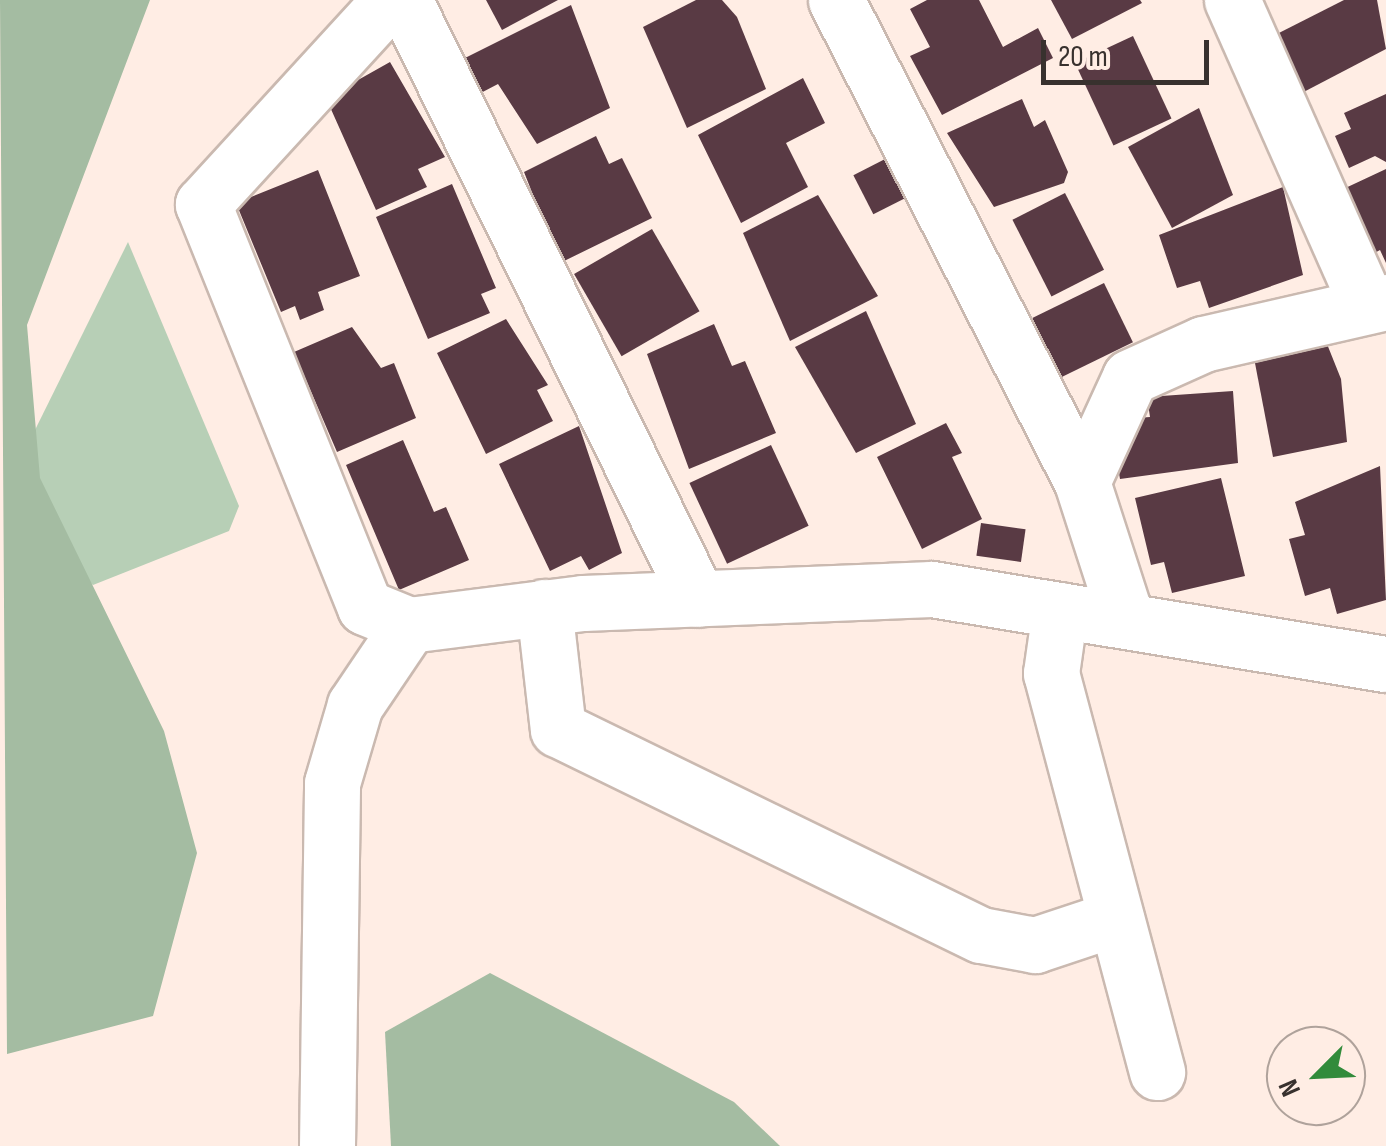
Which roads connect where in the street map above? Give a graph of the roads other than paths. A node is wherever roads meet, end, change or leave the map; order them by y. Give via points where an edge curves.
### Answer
1 (390, 0) edge
2 (404, 0) edge
3 (836, 0) edge
4 (1234, 1) edge
5 (1376, 303) edge
6 (1082, 482) junction
7 (698, 598) junction
8 (544, 608) junction
9 (1060, 610) junction
10 (1128, 621) junction
11 (409, 625) junction
12 (1386, 664) edge
13 (1116, 918) junction
14 (1157, 1072) dead end
15 (327, 1146) edge

1 - 11 street via 203,204 365,607
2 - 7 street
3 - 6 street
4 - 5 street
5 - 6 street via 1203,344 1130,377
6 - 10 street
7 - 8 street
7 - 9 street via 932,589
8 - 11 street
8 - 13 street via 558,729 981,935 1035,945
9 - 10 street
9 - 13 street via 1051,673
10 - 12 street
11 - 15 street via 355,705 332,783
13 - 14 street

